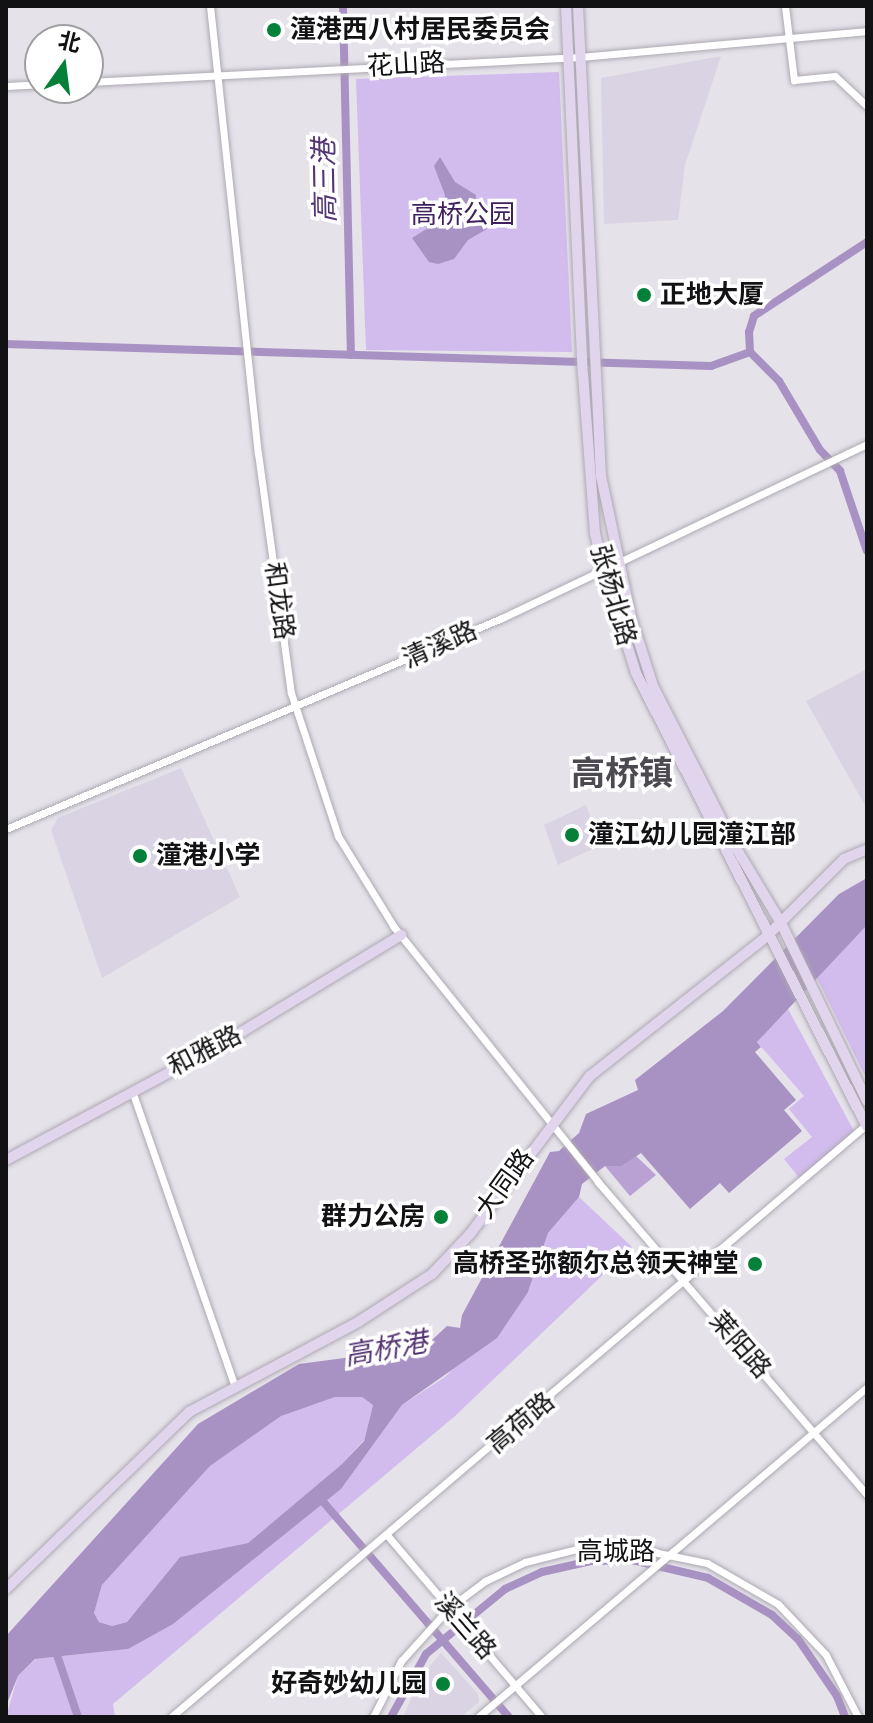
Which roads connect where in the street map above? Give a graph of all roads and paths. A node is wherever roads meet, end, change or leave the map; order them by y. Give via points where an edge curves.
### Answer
1 (210, 6) edge
2 (566, 6) edge
3 (578, 6) edge
4 (785, 6) edge
5 (867, 31) edge
6 (789, 39) junction
7 (568, 57) junction
8 (581, 57) junction
9 (220, 75) junction
10 (104, 81) edge
11 (867, 106) edge
12 (588, 355) junction
13 (589, 368) junction
14 (867, 444) edge
15 (618, 564) junction
16 (604, 571) junction
17 (294, 710) junction
18 (6, 829) edge
19 (867, 849) edge
20 (781, 923) junction
21 (401, 935) junction
22 (766, 937) junction
23 (132, 1089) junction
24 (867, 1101) edge
25 (554, 1126) junction
26 (867, 1126) edge
27 (6, 1160) edge
28 (686, 1283) junction
29 (234, 1384) junction
30 (867, 1387) edge
31 (815, 1431) junction
32 (867, 1495) edge
33 (387, 1535) junction
34 (670, 1552) junction
35 (6, 1589) edge
36 (449, 1608) junction
37 (514, 1684) junction
38 (481, 1715) edge
39 (171, 1717) edge
40 (373, 1717) edge
41 (542, 1717) edge
42 (858, 1717) edge

1 - 9 street, 和龙路
2 - 7 main road, 张杨北路
3 - 8 main road, 张杨北路
4 - 6 street
5 - 6 street, 花山路
6 - 8 street, 花山路
6 - 11 street via 794,80 835,76
7 - 8 street, 花山路
7 - 9 street, 花山路
7 - 12 main road, 张杨北路
8 - 12 main road, 张杨北路
9 - 10 street, 花山路
9 - 17 street, 和龙路 via 246,336
12 - 13 main road, 张杨北路
13 - 15 main road, 张杨北路
13 - 16 main road, 张杨北路 via 595,533
14 - 15 street, 清溪路
15 - 16 street, 清溪路
15 - 20 main road, 张杨北路 via 653,686
16 - 17 street, 清溪路
16 - 22 main road, 张杨北路 via 636,673 755,903
17 - 18 street, 清溪路
17 - 21 street, 和龙路 via 338,836
19 - 20 main road, 大同路 via 844,859
20 - 22 main road, 大同路
20 - 24 main road, 张杨北路
21 - 23 main road, 和雅路 via 222,1044
21 - 25 street, 和龙路
22 - 25 main road, 大同路 via 590,1076
22 - 26 main road, 张杨北路
23 - 27 main road, 和雅路
23 - 29 street
25 - 28 street, 莱阳路
25 - 29 main road, 大同路 via 432,1274 358,1322
26 - 28 street, 高荷路
28 - 31 street, 莱阳路
28 - 33 street, 高荷路
29 - 35 main road, 大同路 via 189,1412
30 - 31 street
31 - 32 street, 莱阳路
31 - 34 street
33 - 36 street, 溪兰路
33 - 39 street, 高荷路
34 - 36 street, 高城路 via 624,1546 577,1549 525,1562 485,1581
34 - 37 street
34 - 42 street, 高城路 via 720,1569 778,1604 826,1655
36 - 37 street, 溪兰路
36 - 40 street, 高城路 via 401,1661
37 - 38 street
37 - 41 street, 溪兰路

